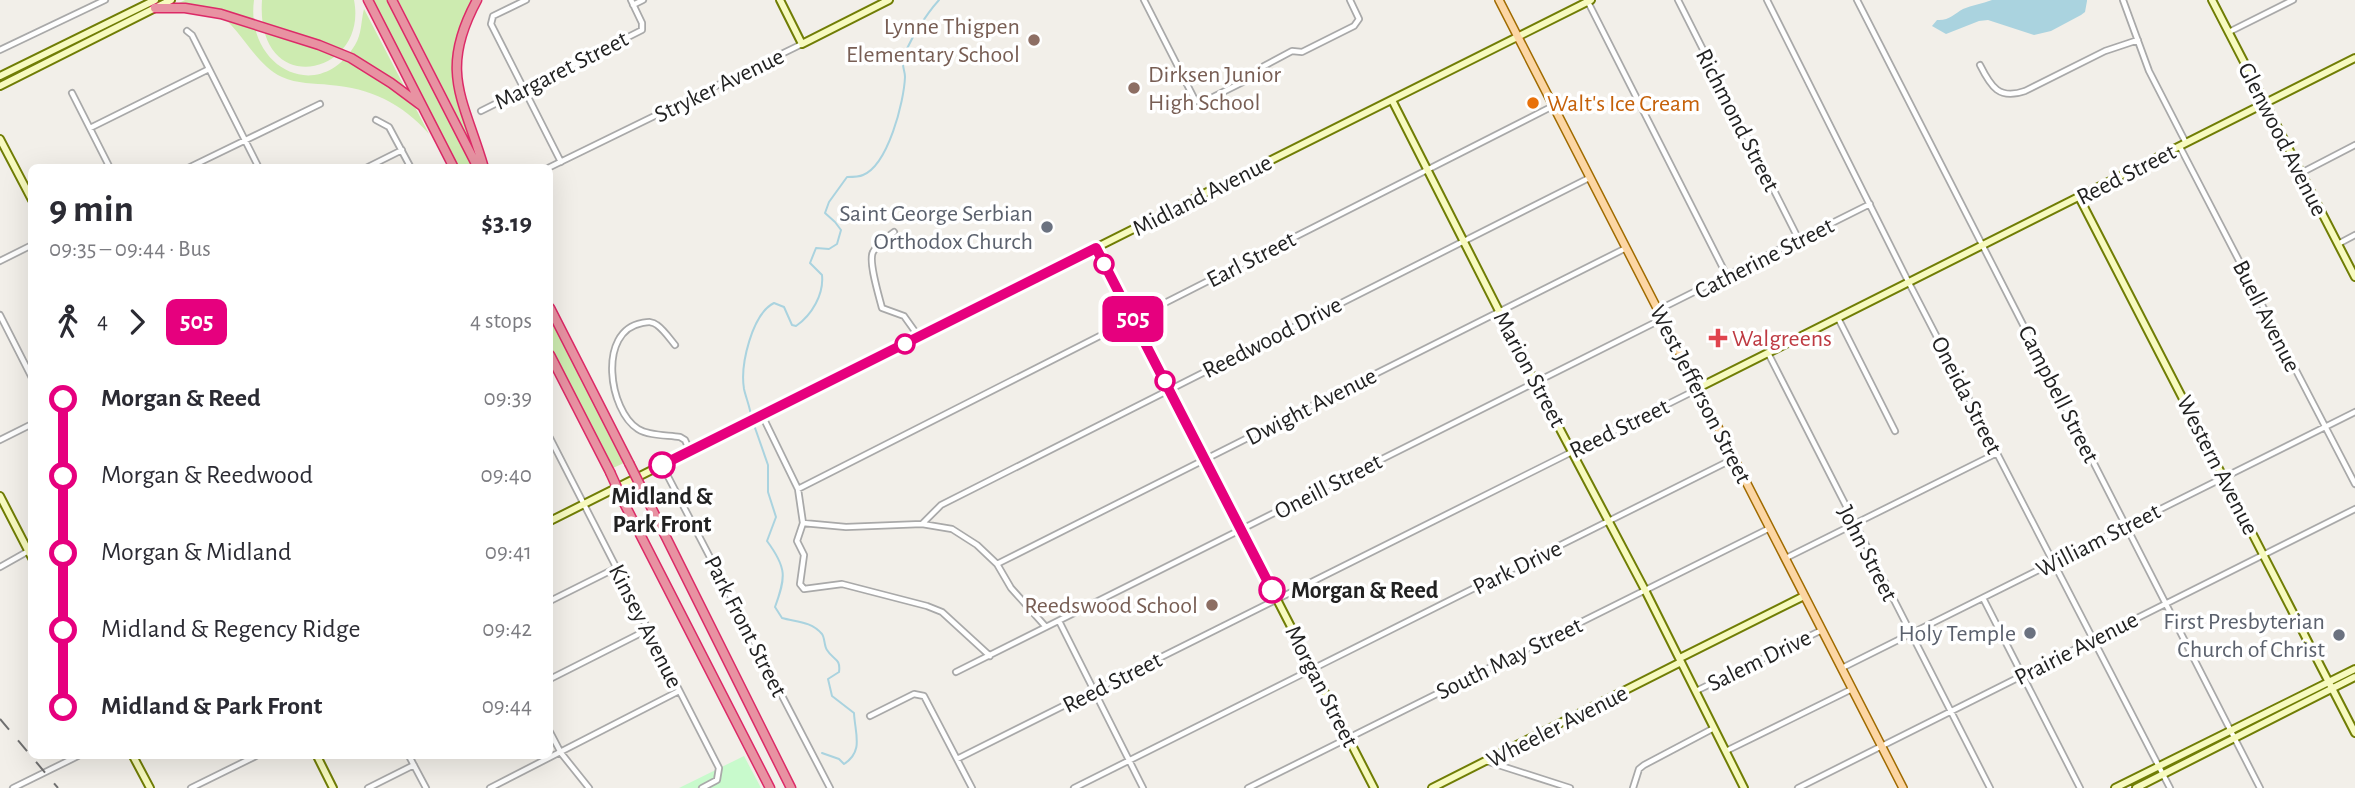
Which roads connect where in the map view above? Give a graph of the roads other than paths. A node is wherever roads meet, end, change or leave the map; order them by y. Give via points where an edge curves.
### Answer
1 (104, 0) edge
2 (171, 0) edge
3 (368, 0) edge
4 (392, 0) edge
5 (477, 0) edge
6 (526, 0) edge
7 (643, 0) edge
8 (780, 0) edge
9 (889, 0) edge
10 (1144, 0) edge
11 (1350, 0) edge
12 (1499, 0) edge
13 (1678, 0) edge
14 (1767, 0) edge
15 (1857, 0) edge
16 (2123, 0) edge
17 (2212, 0) edge
18 (2293, 0) edge
19 (1590, 1) edge
20 (632, 2) edge
21 (155, 4) edge
22 (187, 31) dead end
23 (2229, 33) junction
24 (1518, 37) junction
25 (2138, 40) junction
26 (802, 44) junction
27 (0, 50) edge
28 (2355, 58) edge
29 (1980, 65) dead end
30 (209, 69) junction
31 (0, 76) edge
32 (0, 86) edge
33 (524, 89) junction
34 (72, 93) dead end
35 (1392, 100) junction
36 (320, 104) dead end
37 (2265, 104) junction
38 (422, 106) junction
39 (1553, 106) junction
40 (481, 111) dead end
41 (376, 120) dead end
42 (90, 128) junction
43 (0, 139) edge
44 (246, 139) junction
45 (2183, 145) junction
46 (2355, 145) edge
47 (402, 150) junction
48 (561, 162) junction
49 (108, 164) edge
50 (196, 164) edge
51 (257, 164) edge
52 (374, 164) edge
53 (409, 164) edge
54 (452, 164) edge
55 (476, 164) edge
56 (483, 164) edge
57 (553, 166) edge
58 (1427, 170) junction
59 (2301, 173) junction
60 (1590, 178) junction
61 (28, 192) edge
62 (2079, 197) junction
63 (1870, 204) junction
64 (894, 232) dead end
65 (2355, 235) edge
66 (1799, 240) junction
67 (1463, 241) junction
68 (2338, 244) junction
69 (1983, 246) junction
70 (28, 247) edge
71 (1096, 248) junction
72 (1626, 248) junction
73 (0, 261) edge
74 (1727, 276) junction
75 (2355, 277) edge
76 (1909, 282) junction
77 (1658, 310) junction
78 (1499, 312) junction
79 (553, 314) edge
80 (0, 315) edge
81 (1663, 318) junction
82 (1838, 318) junction
83 (1133, 319) junction
84 (919, 337) junction
85 (675, 345) dead end
86 (1768, 354) junction
87 (553, 361) edge
88 (28, 370) edge
89 (1535, 382) junction
90 (1698, 388) junction
91 (1169, 389) junction
92 (2355, 412) edge
93 (761, 415) junction
94 (28, 426) edge
95 (2325, 427) junction
96 (1895, 431) dead end
97 (0, 440) edge
98 (553, 444) edge
99 (1573, 450) junction
100 (690, 451) junction
101 (1997, 453) junction
102 (1205, 459) junction
103 (1734, 459) junction
104 (662, 465) junction
105 (2224, 477) junction
106 (2355, 484) edge
107 (798, 489) junction
108 (0, 496) edge
109 (584, 504) junction
110 (2355, 509) edge
111 (553, 520) edge
112 (1609, 520) junction
113 (803, 523) junction
114 (922, 524) junction
115 (1853, 525) junction
116 (2127, 526) junction
117 (1770, 528) junction
118 (1241, 530) junction
119 (28, 546) edge
120 (28, 551) edge
121 (2264, 555) junction
122 (1785, 558) junction
123 (2054, 562) junction
124 (997, 564) junction
125 (0, 567) edge
126 (616, 568) junction
127 (1645, 590) junction
128 (1804, 596) junction
129 (1983, 598) junction
130 (1277, 599) junction
131 (553, 600) edge
132 (2166, 604) junction
133 (1059, 621) junction
134 (1046, 628) junction
135 (648, 630) junction
136 (1822, 630) junction
137 (1911, 634) junction
138 (2094, 640) junction
139 (990, 656) junction
140 (1681, 660) junction
141 (1842, 668) junction
142 (2355, 668) edge
143 (1313, 669) junction
144 (956, 672) dead end
145 (2022, 676) junction
146 (2355, 677) edge
147 (553, 678) edge
148 (2331, 685) junction
149 (1094, 690) junction
150 (1852, 690) junction
151 (679, 691) junction
152 (1696, 691) junction
153 (1950, 711) junction
154 (870, 716) dead end
155 (1715, 728) junction
156 (2231, 730) junction
157 (2355, 733) edge
158 (2235, 737) junction
159 (553, 738) edge
160 (1349, 738) junction
161 (1881, 746) junction
162 (1726, 751) junction
163 (561, 753) junction
164 (553, 757) edge
165 (72, 759) edge
166 (135, 759) edge
167 (250, 759) edge
168 (318, 759) edge
169 (411, 759) edge
170 (549, 759) edge
171 (957, 759) junction
172 (1129, 760) junction
173 (1486, 761) junction
174 (414, 765) junction
175 (2159, 766) junction
176 (2163, 774) junction
177 (13, 788) edge
178 (150, 788) edge
179 (191, 788) edge
180 (333, 788) edge
181 (368, 788) edge
182 (426, 788) edge
183 (490, 788) edge
184 (589, 788) edge
185 (702, 788) edge
186 (770, 788) edge
187 (791, 788) edge
188 (830, 788) edge
189 (972, 788) edge
190 (1073, 788) edge
191 (1143, 788) edge
192 (1248, 788) edge
193 (1374, 788) edge
194 (1432, 788) edge
195 (1570, 788) edge
196 (1633, 788) edge
197 (1744, 788) edge
198 (1798, 788) edge
199 (1903, 788) edge
200 (1990, 788) edge
201 (2080, 788) edge
202 (2115, 788) edge
203 (2136, 788) edge
204 (2170, 788) edge
205 (2260, 788) edge

1 - 27 street
2 - 21 street
3 - 38 highway
4 - 55 highway
5 - 56 highway via 462,32 456,68 462,107
6 - 33 street via 491,21
7 - 20 street
8 - 26 street
9 - 26 street, Stryker Avenue
10 - 11 street via 1195,100 1201,103 1259,74 1264,66 1292,51 1302,52 1354,26 1359,19
12 - 24 main road, West Jefferson Street
13 - 66 street, Richmond Street
14 - 63 street, Oneida Street
15 - 69 street, Campbell Street
16 - 25 street, Buell Avenue
17 - 23 street, Glenwood Avenue
18 - 23 street
19 - 24 street, Midland Avenue
19 - 74 street
20 - 33 street, Margaret Street via 642,30
21 - 31 street
21 - 32 street
21 - 38 highway via 221,14 351,58
22 - 30 street
23 - 37 street, Glenwood Avenue
24 - 35 street, Midland Avenue
24 - 39 main road, West Jefferson Street
25 - 29 street via 2012,95 1993,87
25 - 45 street, Buell Avenue
26 - 48 street, Stryker Avenue
28 - 37 street, Reed Street
30 - 42 street
30 - 44 street
33 - 40 street, Margaret Street
33 - 48 street
34 - 42 street
35 - 58 street, Marion Street
35 - 71 street, Midland Avenue
36 - 44 street
37 - 45 street, Reed Street
37 - 59 street, Glenwood Avenue
38 - 54 highway
39 - 58 street, Earl Street
39 - 60 main road, West Jefferson Street
41 - 47 street via 389,127
42 - 49 street
43 - 61 street
44 - 50 street
44 - 51 street
45 - 62 street, Reed Street
45 - 95 street, Buell Avenue
46 - 59 street
47 - 52 street
47 - 53 street
48 - 57 street, Stryker Avenue
58 - 67 street, Marion Street
58 - 83 street, Earl Street
59 - 68 street, Glenwood Avenue
60 - 67 street, Reedwood Drive
60 - 72 main road, West Jefferson Street
62 - 69 street, Reed Street
62 - 105 street, Western Avenue
63 - 66 street, Catherine Street
63 - 76 street, Oneida Street
64 - 84 street via 873,252 871,260 879,297 882,308 904,316
65 - 68 street
66 - 74 street, Catherine Street
67 - 78 street, Marion Street
67 - 91 street, Reedwood Drive
68 - 75 street, Glenwood Avenue
69 - 76 street, Reed Street
69 - 116 street, Campbell Street
70 - 73 street
71 - 83 street, Morgan Street
71 - 84 street, Midland Avenue
72 - 77 main road, West Jefferson Street
72 - 78 street, Dwight Avenue
74 - 77 street, Catherine Street
76 - 82 street, Reed Street
76 - 101 street, Oneida Street
77 - 81 main road, West Jefferson Street
78 - 89 street, Marion Street
78 - 102 street, Dwight Avenue
79 - 187 highway, bridge
80 - 88 street
81 - 89 street, Oneill Street
81 - 90 main road, West Jefferson Street
82 - 86 street, Reed Street
82 - 96 street
83 - 91 street, Morgan Street
83 - 107 street, Earl Street
84 - 93 street, Midland Avenue
85 - 100 street via 651,322 632,325 616,341 612,372 630,422 639,430 680,437
86 - 90 street, Reed Street
86 - 115 street, John Street
87 - 186 highway, bridge
89 - 99 street, Marion Street
89 - 118 street, Oneill Street
90 - 99 street, Reed Street
90 - 103 main road, West Jefferson Street
91 - 102 street, Morgan Street
91 - 114 street, Reedwood Drive via 941,505
92 - 95 street, William Street
93 - 100 street, Midland Avenue
93 - 107 street
94 - 97 street
95 - 105 street, William Street
95 - 106 street, Buell Avenue
98 - 109 street, Kinsey Avenue
99 - 112 street, Marion Street
99 - 130 street, Reed Street
100 - 104 street, Midland Avenue
101 - 115 street
101 - 123 street, Oneida Street
102 - 118 street, Morgan Street
102 - 124 street, Dwight Avenue
103 - 112 street, Park Drive
103 - 117 main road, West Jefferson Street
104 - 109 street, Midland Avenue
104 - 188 street, Park Front Street
105 - 116 street, William Street
105 - 121 street, Western Avenue
107 - 113 street
108 - 119 street
109 - 111 street, Midland Avenue
109 - 126 street, Kinsey Avenue
110 - 121 street, Prairie Avenue
112 - 127 street, Marion Street
112 - 143 street, Park Drive
113 - 114 street via 846,527
113 - 139 street via 797,541 804,555 800,584 804,589 842,584 927,606 942,612
114 - 124 street via 952,529
115 - 122 street
115 - 137 street, John Street
116 - 123 street, William Street
116 - 132 street, Campbell Street
117 - 122 main road, West Jefferson Street
117 - 127 street, South May Street
118 - 130 street, Morgan Street
118 - 133 street, Oneill Street
120 - 125 street
121 - 132 street, Prairie Avenue
121 - 148 street, Western Avenue
122 - 128 main road, West Jefferson Street
123 - 129 street, William Street
123 - 138 street, Oneida Street
124 - 134 street via 1011,589
126 - 131 street
126 - 135 street, Kinsey Avenue
127 - 140 street, Marion Street
127 - 160 street, South May Street
128 - 136 main road, West Jefferson Street
128 - 140 street, Wheeler Avenue
129 - 137 street, William Street
129 - 145 street
130 - 143 street, Morgan Street
130 - 149 street, Reed Street
132 - 138 street, Prairie Avenue
132 - 156 street, Campbell Street
133 - 134 street, Oneill Street
133 - 149 street
134 - 139 street, Oneill Street
135 - 147 street
135 - 151 street, Kinsey Avenue
136 - 141 main road, West Jefferson Street
136 - 152 street, Salem Drive
137 - 141 street, William Street
137 - 153 street, John Street
138 - 145 street, Prairie Avenue
138 - 175 street, Oneida Street
139 - 144 street, Oneill Street
140 - 152 street, Marion Street
140 - 173 street, Wheeler Avenue
141 - 150 main road, West Jefferson Street
142 - 148 street
143 - 160 street, Morgan Street
143 - 172 street, Park Drive
145 - 153 street, Prairie Avenue
145 - 201 street
146 - 148 street
148 - 156 street
148 - 157 street, Western Avenue
148 - 158 street
149 - 171 street, Reed Street
149 - 172 street
150 - 161 main road, West Jefferson Street
150 - 162 street
151 - 163 street
151 - 185 street, Kinsey Avenue via 719,768 719,777
152 - 155 street, Marion Street
153 - 161 street, Prairie Avenue
153 - 200 street, John Street
154 - 171 street via 920,694 928,700
155 - 162 street, Marion Street
155 - 196 street via 1644,765
156 - 158 street, Campbell Street
156 - 175 street
158 - 176 street
158 - 205 street, Campbell Street
159 - 163 street
160 - 192 street, South May Street
160 - 193 street, Morgan Street
161 - 198 street, Prairie Avenue
161 - 199 main road, West Jefferson Street
162 - 197 street, Marion Street
163 - 164 street
163 - 184 street
165 - 177 street
166 - 178 street
167 - 179 street
168 - 180 street
169 - 174 street
170 - 183 street
171 - 189 street
172 - 190 street, Park Drive
172 - 191 street
173 - 194 street, Wheeler Avenue
173 - 195 street
174 - 181 street
174 - 182 street
175 - 176 street, Oneida Street
175 - 202 street
176 - 203 street
176 - 204 street, Oneida Street

